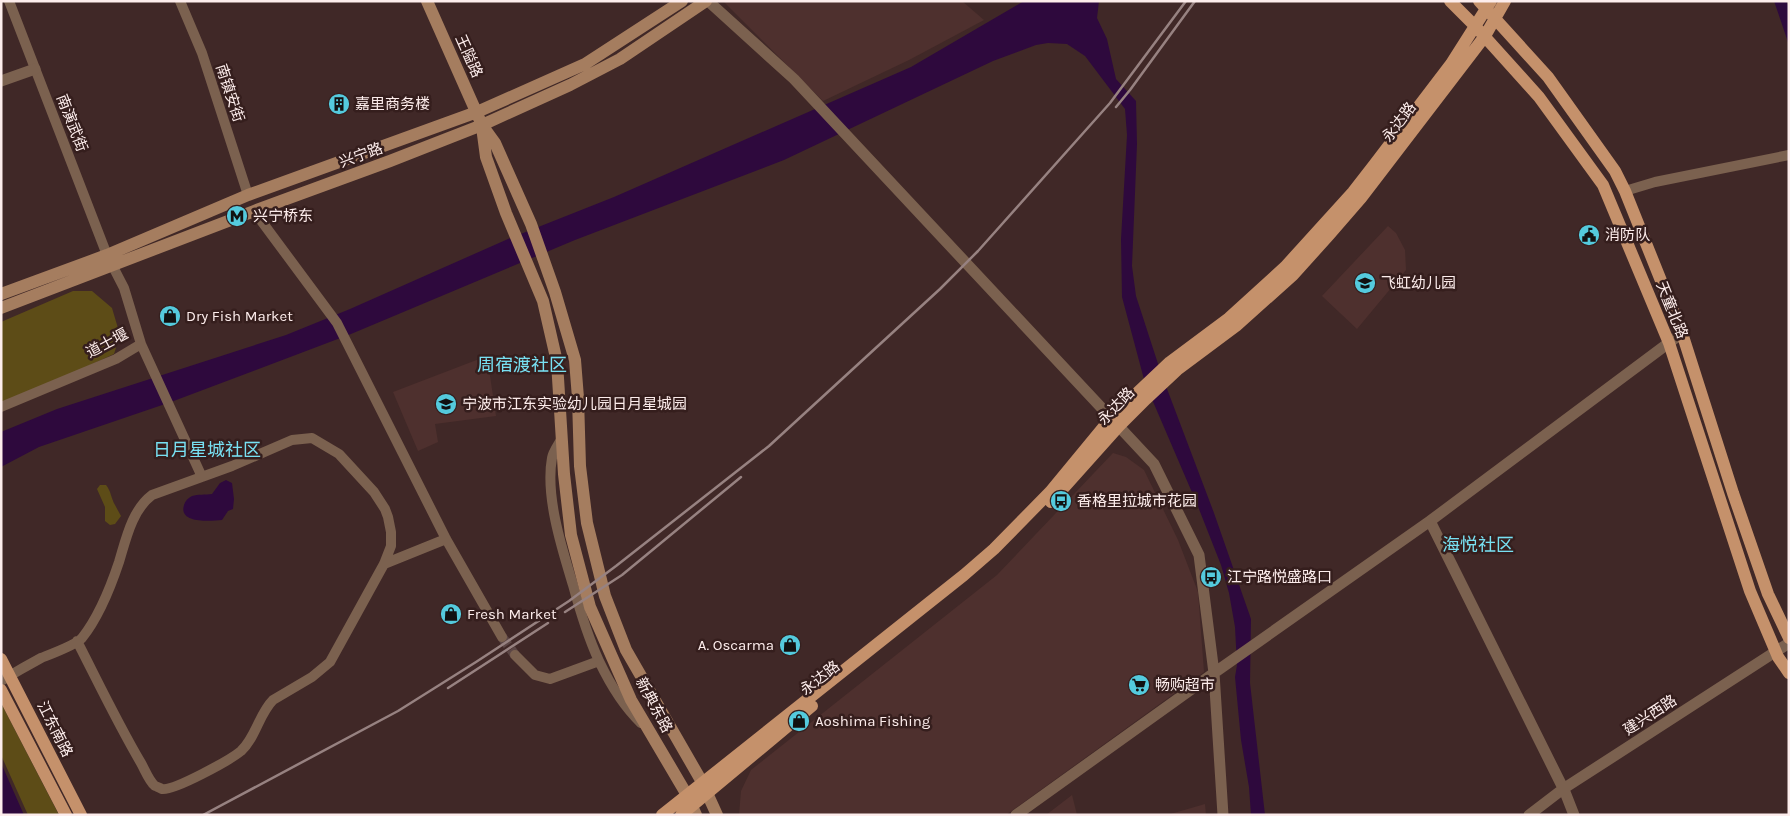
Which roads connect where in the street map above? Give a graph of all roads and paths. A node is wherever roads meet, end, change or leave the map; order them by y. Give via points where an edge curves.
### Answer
1 (9, 1) edge
2 (180, 1) edge
3 (427, 1) edge
4 (682, 1) edge
5 (707, 1) edge
6 (1450, 1) edge
7 (1506, 1) edge
8 (1486, 4) edge
9 (1496, 19) junction
10 (1481, 31) junction
11 (35, 69) junction
12 (1, 81) edge
13 (477, 112) junction
14 (482, 125) junction
15 (1789, 155) edge
16 (1625, 191) junction
17 (248, 195) junction
18 (254, 211) junction
19 (109, 261) junction
20 (2, 294) edge
21 (6, 306) edge
22 (1682, 333) junction
23 (1669, 343) junction
24 (140, 344) junction
25 (1, 407) edge
26 (1115, 422) junction
27 (562, 438) junction
28 (202, 477) junction
29 (1430, 521) junction
30 (446, 539) junction
31 (384, 564) junction
32 (502, 637) tunnel mouth
33 (1789, 638) edge
34 (77, 641) junction
35 (1789, 643) edge
36 (1776, 651) junction
37 (515, 655) tunnel mouth
38 (1, 659) edge
39 (599, 661) junction
40 (1214, 673) junction
41 (1789, 673) edge
42 (5, 678) edge
43 (1, 690) edge
44 (649, 731) junction
45 (704, 788) junction
46 (1563, 789) junction
47 (692, 805) edge
48 (66, 815) edge
49 (81, 815) edge
50 (662, 815) edge
51 (681, 815) edge
52 (718, 815) edge
53 (1016, 815) edge
54 (1222, 815) edge
55 (1529, 815) edge
56 (1574, 815) edge

1 - 11 street, 南演武街
2 - 17 street, 南镇安街 via 202,53
3 - 13 main road, 王隘路
4 - 13 main road, 兴宁路 via 585,64
5 - 14 main road, 兴宁路 via 620,59
5 - 26 street via 794,79
6 - 10 main road, 天童北路
7 - 9 main road, 永达路
8 - 9 main road, 天童北路
8 - 10 main road, 永达路
9 - 10 main road, 永达路
9 - 16 main road, 天童北路 via 1548,77
10 - 23 main road, 天童北路 via 1540,97 1603,185
10 - 26 main road, 永达路 via 1451,64 1352,192 1285,268
11 - 12 street
11 - 19 street, 南演武街
13 - 14 main road, 王隘路
13 - 17 main road, 兴宁路
14 - 18 main road, 兴宁路
14 - 27 main road, 新典东路 via 486,157 543,301 557,362
14 - 45 main road via 495,143 531,224 556,292 575,360 580,466 586,514 605,596 626,650
15 - 16 street
16 - 22 main road, 天童北路
17 - 19 main road, 兴宁路
18 - 19 main road, 兴宁路
18 - 30 street via 338,323
19 - 20 main road, 兴宁路
19 - 21 main road, 兴宁路
19 - 24 street, 道士堰 via 124,288
22 - 23 street
22 - 33 main road, 天童北路 via 1768,594
23 - 29 street
23 - 36 main road, 天童北路 via 1750,591
24 - 25 street, 道士堰 via 116,359
24 - 28 street
26 - 40 street via 1154,464 1199,555
26 - 45 main road, 永达路 via 994,549
27 - 39 street via 552,456 550,473 554,510 583,621
27 - 44 main road, 新典东路 via 571,535 590,607 631,700
28 - 31 street via 292,440 312,438 338,454 374,492 384,509 391,532
28 - 34 street via 160,491 145,500 126,537 100,607
29 - 40 street
29 - 46 street
30 - 31 street
30 - 32 street
31 - 34 street via 326,667 273,700 250,741 240,751 175,787 163,789 152,781
34 - 42 street
35 - 36 street, 建兴西路
36 - 41 main road, 天童北路
36 - 46 street, 建兴西路
37 - 39 street via 534,675 550,679
38 - 42 main road, 江东南路
39 - 44 street via 626,708
40 - 53 street
40 - 54 street
42 - 49 main road, 江东南路
43 - 48 main road, 江东南路
44 - 47 main road, 新典东路
45 - 47 main road, 永达路
45 - 52 main road
46 - 55 street, 建兴西路
46 - 56 street
47 - 50 main road
47 - 51 main road

